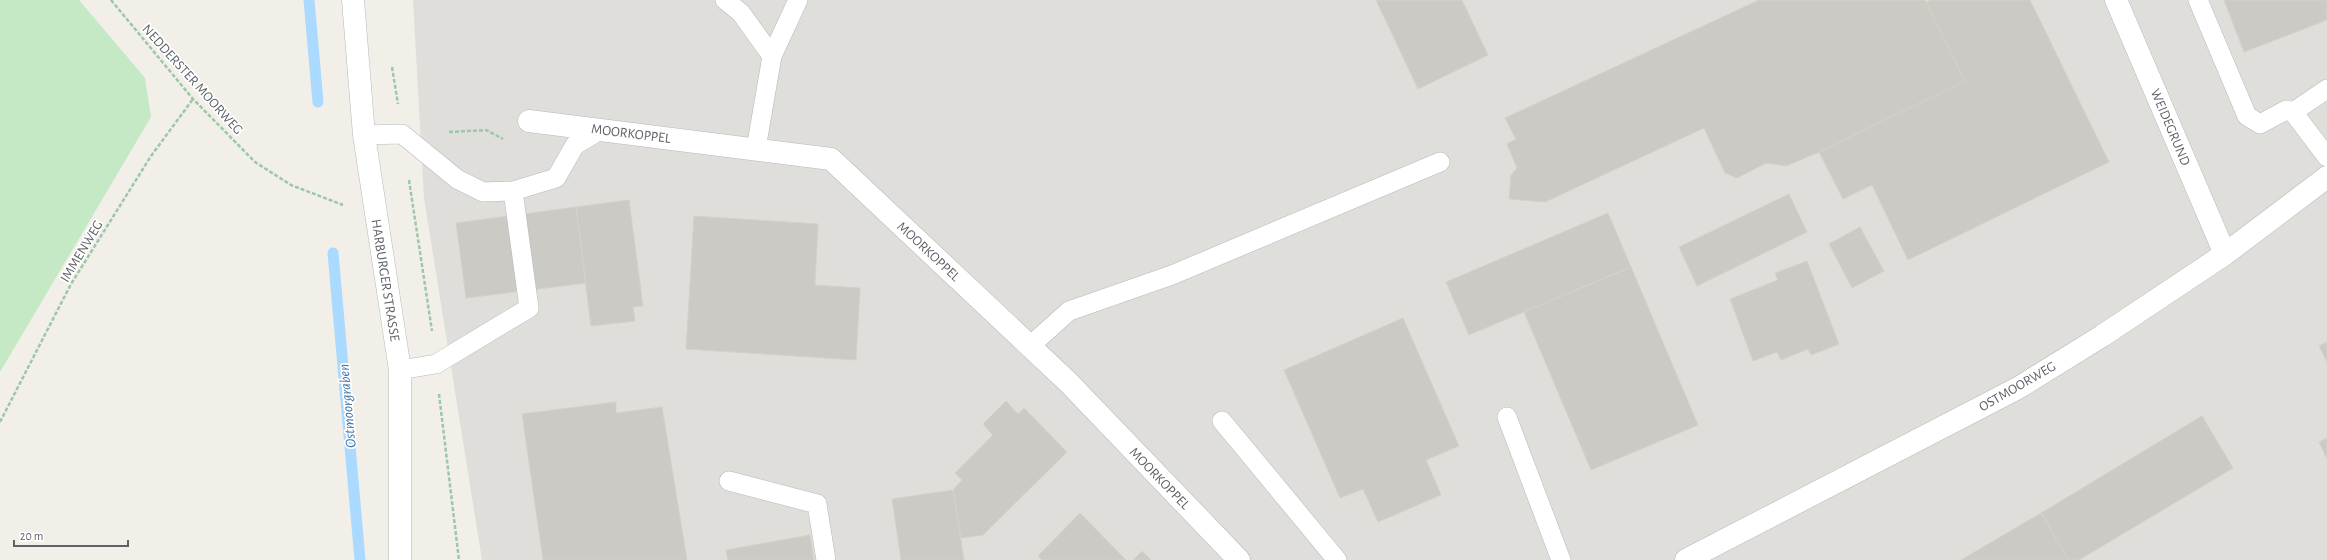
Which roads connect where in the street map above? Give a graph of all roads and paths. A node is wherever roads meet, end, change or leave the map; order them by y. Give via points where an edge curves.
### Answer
1 (111, 0) edge
2 (353, 0) edge
3 (725, 0) edge
4 (798, 0) edge
5 (2116, 0) edge
6 (2198, 0) edge
7 (772, 56) junction
8 (392, 66) dead end
9 (2327, 89) edge
10 (193, 99) junction
11 (2293, 112) junction
12 (529, 120) joint
13 (600, 130) junction
14 (402, 134) junction
15 (364, 135) junction
16 (756, 150) junction
17 (2327, 157) edge
18 (1440, 162) dead end
19 (2327, 177) edge
20 (514, 191) junction
21 (375, 212) junction
22 (2225, 254) junction
23 (1030, 346) junction
24 (436, 364) junction
25 (400, 370) junction
26 (1507, 417) dead end
27 (1222, 421) dead end
28 (0, 422) edge
29 (729, 481) dead end
30 (400, 560) edge
31 (459, 560) edge
32 (826, 560) edge
33 (1239, 560) edge
34 (1338, 560) edge
35 (1561, 560) edge
36 (1686, 560) edge

1 - 10 path, NEDDERSTER MOORWEG
2 - 15 street, HARBURGER STRASSE
3 - 7 lane via 741,13
4 - 7 lane
5 - 22 street, WEIDEGRUND
6 - 11 lane via 2247,116 2260,124 2286,110
7 - 16 lane
8 - 14 path
9 - 11 lane
10 - 21 path, NEDDERSTER MOORWEG via 255,162 285,181 344,206
10 - 28 path, IMMENWEG via 151,156 71,284
11 - 17 lane
12 - 13 street, MOORKOPPEL
12 - 14 path via 502,140 486,130
13 - 16 street, MOORKOPPEL
13 - 20 lane via 575,146 556,178
14 - 15 lane
14 - 20 lane via 457,179 483,192
14 - 24 path
15 - 21 street, HARBURGER STRASSE
16 - 23 street, MOORKOPPEL via 831,159
18 - 23 lane via 1172,276 1069,312
19 - 22 street, OSTMOORWEG
20 - 24 lane via 529,308
21 - 25 street, HARBURGER STRASSE
22 - 36 street, OSTMOORWEG via 2018,388
23 - 33 street, MOORKOPPEL via 1068,382
24 - 25 lane
24 - 31 path
25 - 30 street, HARBURGER STRASSE
26 - 35 lane
27 - 34 lane
29 - 32 lane via 816,504

